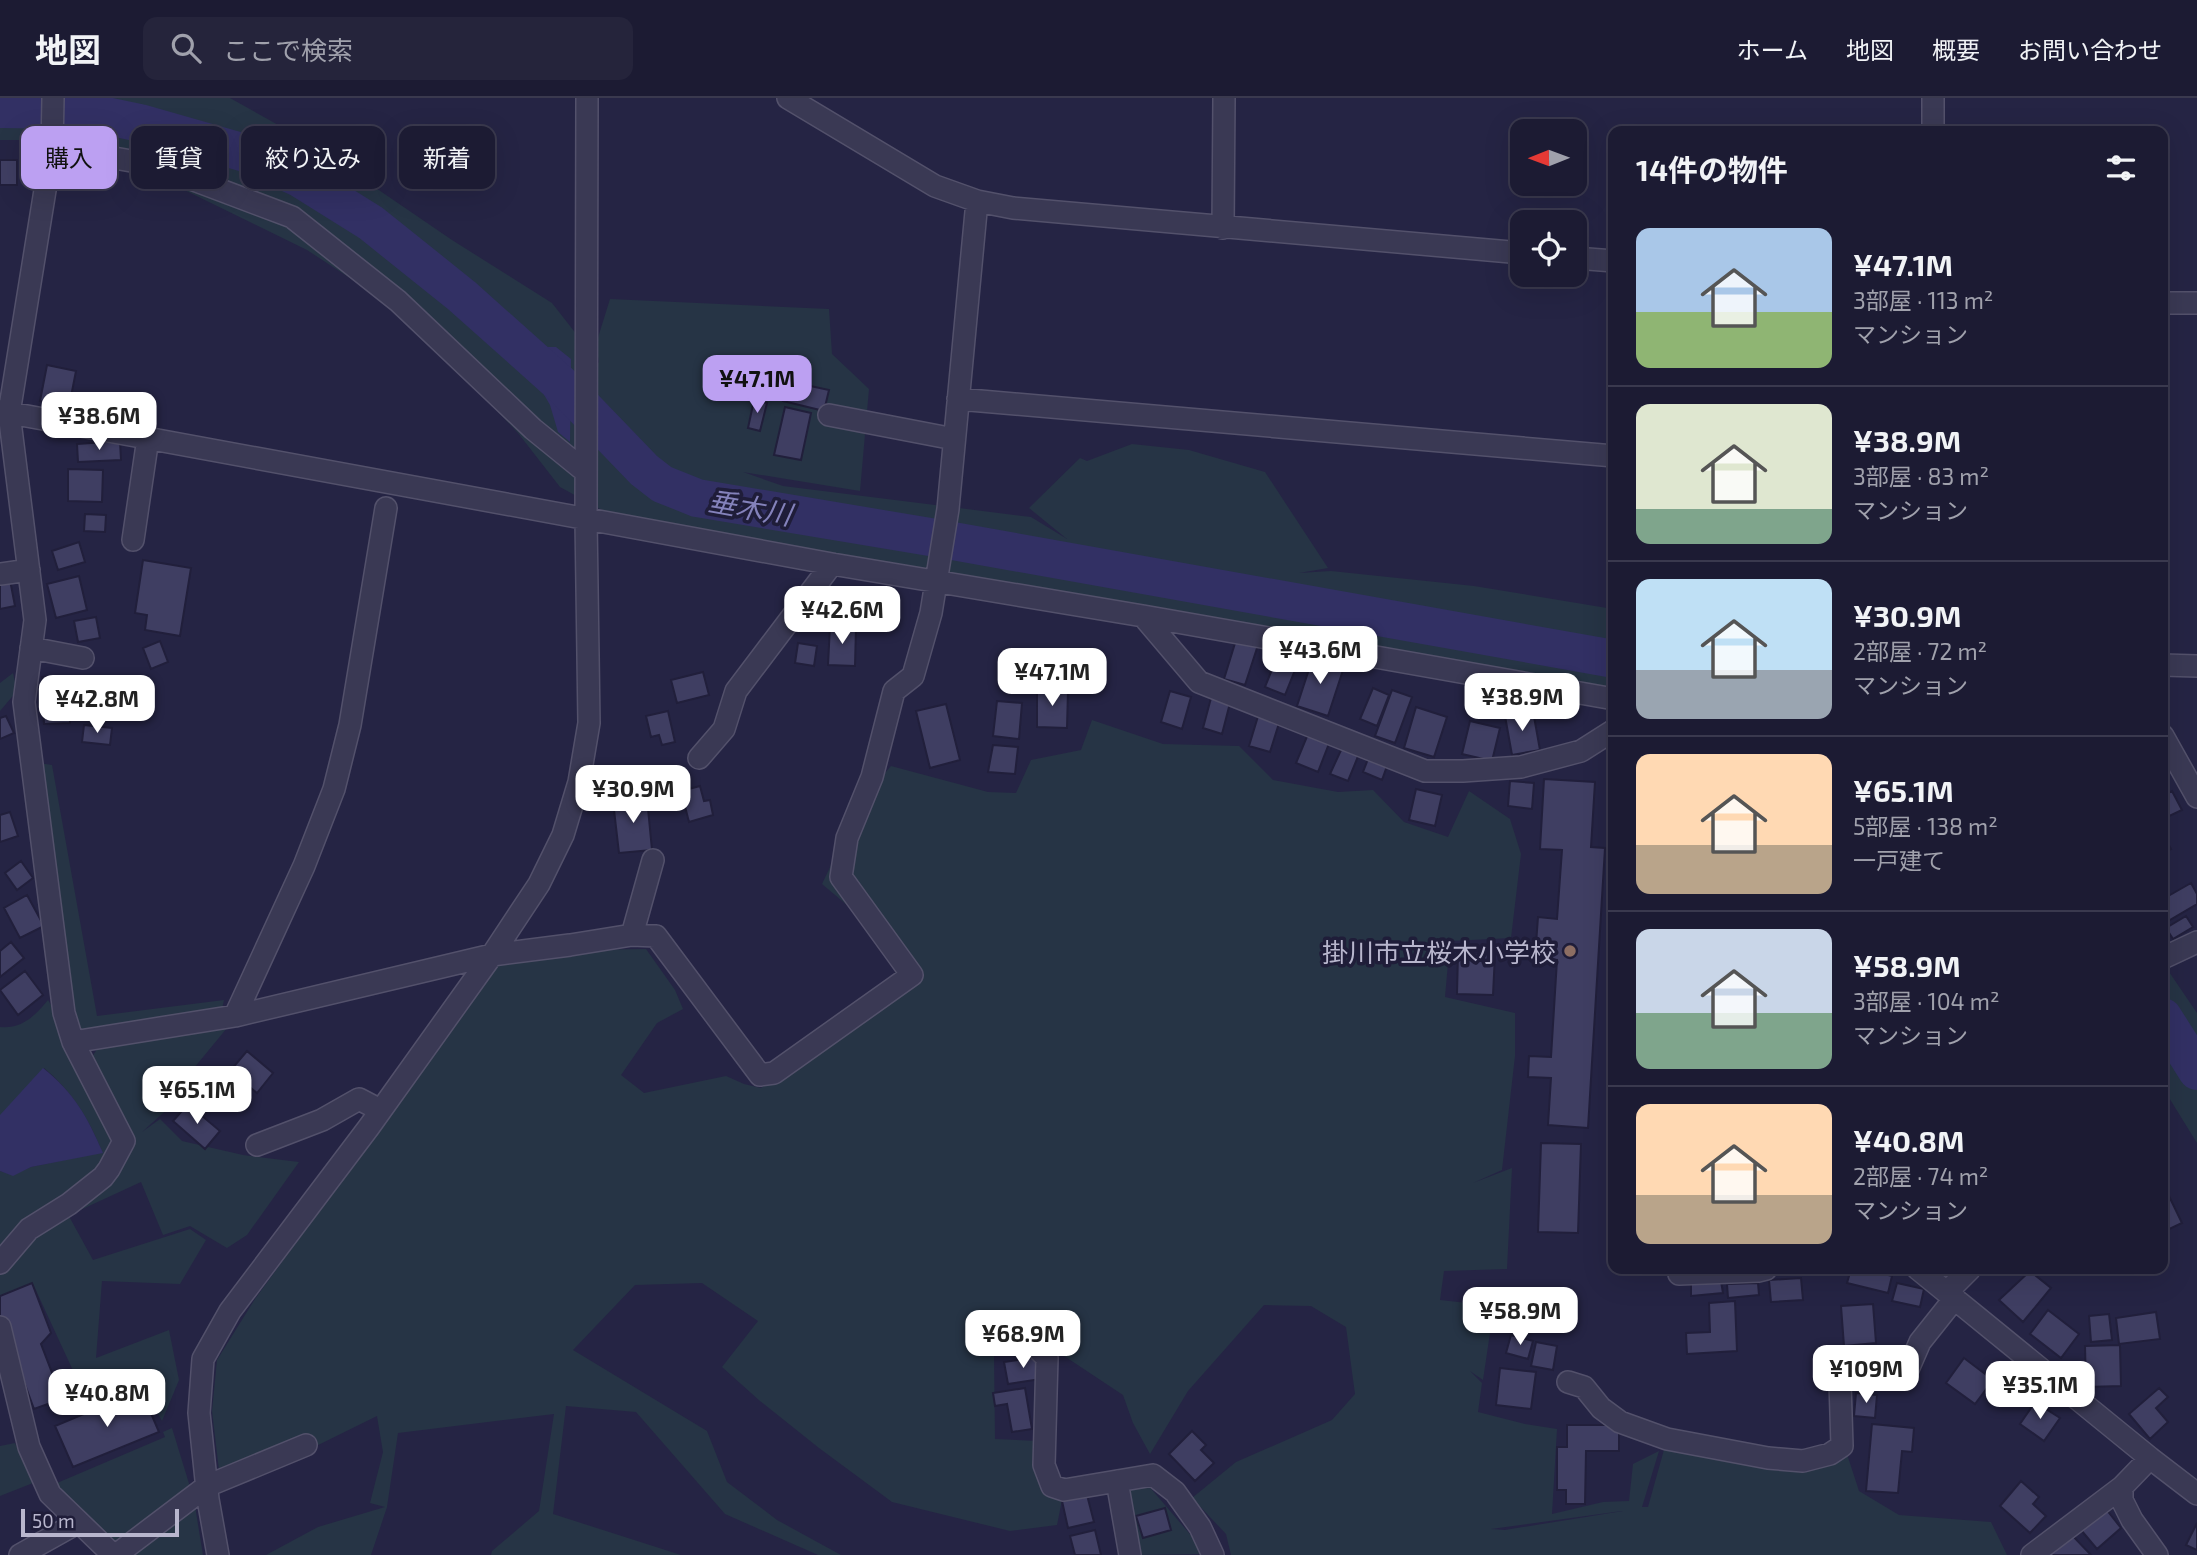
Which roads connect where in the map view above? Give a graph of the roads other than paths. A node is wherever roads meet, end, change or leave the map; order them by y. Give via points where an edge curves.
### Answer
1 (53, 98) edge
2 (587, 98) edge
3 (788, 98) edge
4 (1224, 98) edge
5 (1933, 98) edge
6 (52, 126) edge
7 (1933, 126) edge
8 (117, 159) edge
9 (44, 189) edge
10 (977, 201) junction
11 (1223, 228) junction
12 (1510, 252) edge
13 (1587, 258) edge
14 (1608, 260) edge
15 (2168, 303) edge
16 (2197, 303) edge
17 (958, 400) junction
18 (4, 412) edge
19 (830, 415) dead end
20 (148, 438) junction
21 (954, 439) junction
22 (1608, 455) edge
23 (581, 468) dead end
24 (386, 508) dead end
25 (586, 516) junction
26 (132, 540) dead end
27 (832, 564) junction
28 (29, 570) junction
29 (937, 573) junction
30 (0, 574) edge
31 (1143, 616) junction
32 (31, 648) junction
33 (83, 659) dead end
34 (2168, 666) edge
35 (2197, 666) edge
36 (1608, 698) edge
37 (1608, 734) edge
38 (2168, 745) edge
39 (699, 758) dead end
40 (2197, 797) edge
41 (653, 860) dead end
42 (632, 934) junction
43 (2197, 942) edge
44 (492, 955) junction
45 (2168, 956) edge
46 (235, 1016) junction
47 (73, 1042) junction
48 (380, 1110) junction
49 (257, 1145) dead end
50 (0, 1263) edge
51 (1923, 1274) edge
52 (1966, 1274) edge
53 (1951, 1295) junction
54 (0, 1328) edge
55 (1032, 1344) dead end
56 (1568, 1382) dead end
57 (306, 1445) dead end
58 (2150, 1458) junction
59 (1117, 1481) junction
60 (207, 1486) junction
61 (2122, 1487) junction
62 (2197, 1494) edge
63 (79, 1522) junction
64 (20, 1555) edge
65 (115, 1555) edge
66 (218, 1555) edge
67 (1130, 1555) edge
68 (1213, 1555) edge
69 (2032, 1555) edge
70 (2157, 1555) edge

1 - 6 street
2 - 25 street
3 - 10 street via 935,186
4 - 11 street
5 - 7 street
8 - 23 street via 154,166 292,217 398,301 533,429
9 - 18 street
10 - 11 street
10 - 17 street
11 - 12 street
13 - 14 street
15 - 16 street
17 - 21 street
17 - 22 street
18 - 20 street
18 - 28 street
19 - 21 street
20 - 25 street
20 - 26 street
21 - 29 street
24 - 46 street via 350,725 334,789
25 - 27 street
25 - 44 street via 589,723 579,782 563,835 539,884
27 - 29 street
27 - 39 street via 736,691 724,729
28 - 30 street
28 - 32 street via 35,620
29 - 31 street
29 - 42 street via 913,676 894,691 872,777 847,838 841,877 912,975 774,1073 760,1075 656,936
31 - 36 street
31 - 37 street via 1199,682 1425,771 1521,767 1581,751
32 - 33 street
32 - 47 street via 24,702 64,1013
34 - 35 street
38 - 40 street
41 - 42 street
42 - 44 street
43 - 45 street
44 - 46 street
44 - 48 street
46 - 47 street
47 - 50 street via 124,1141 103,1177 29,1229
48 - 49 street via 359,1099 321,1120
48 - 60 street via 229,1311 203,1359 199,1413
51 - 53 street
52 - 53 street
53 - 56 street via 1920,1342 1906,1374 1850,1371 1840,1382 1842,1447 1802,1461 1667,1439 1620,1422 1584,1387
53 - 58 street
54 - 63 street via 29,1447 50,1494
55 - 59 street via 1047,1358 1044,1465 1052,1486 1064,1490
57 - 60 street
58 - 61 street
58 - 62 street
59 - 67 street
59 - 68 street via 1153,1475 1175,1492
60 - 65 street
60 - 66 street
61 - 69 street
61 - 70 street via 2122,1500 2132,1520
63 - 64 street
63 - 65 street

